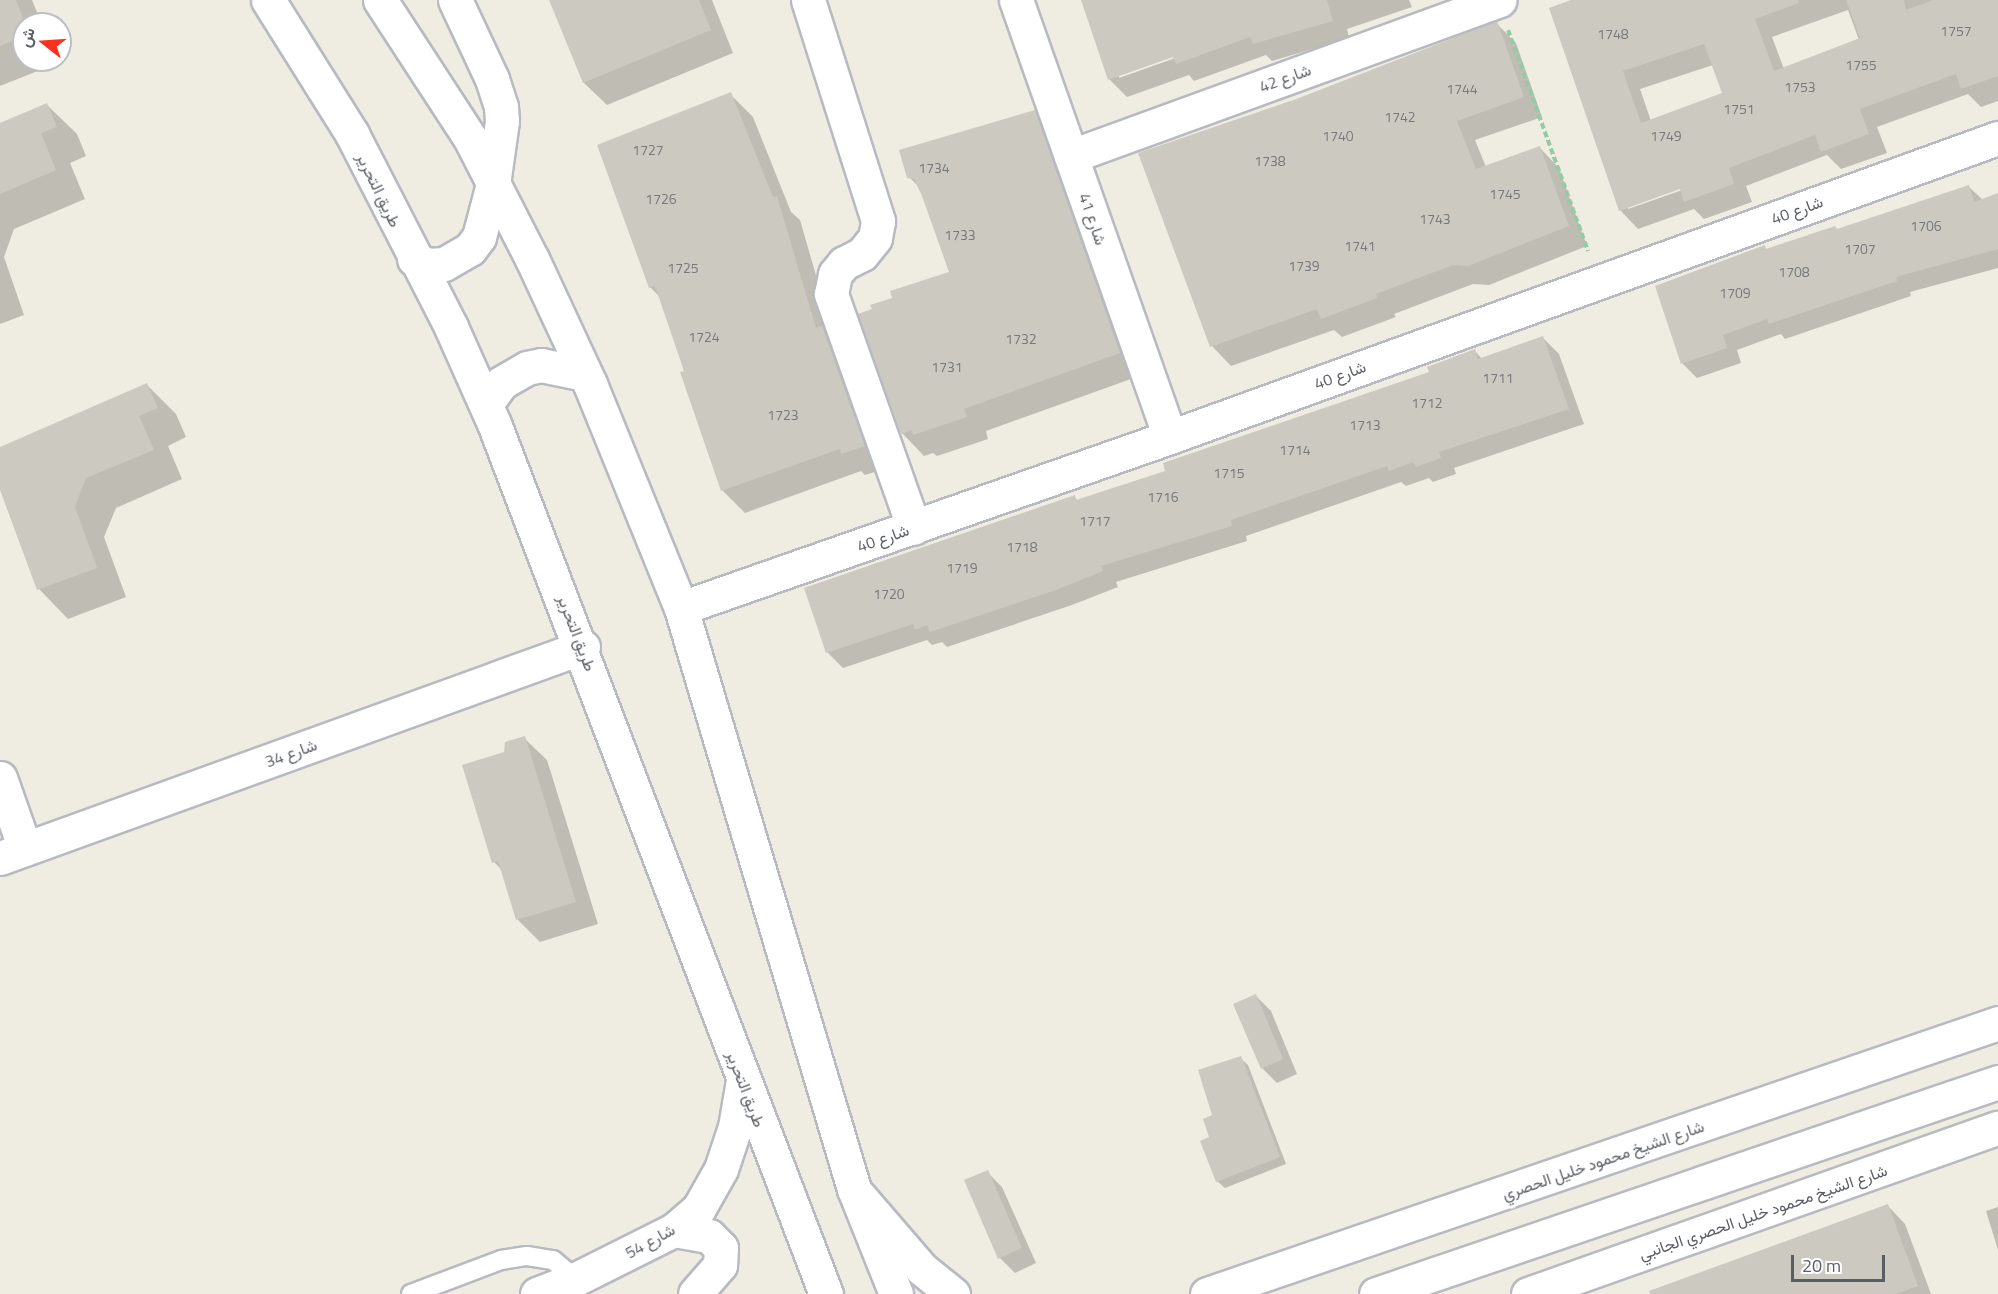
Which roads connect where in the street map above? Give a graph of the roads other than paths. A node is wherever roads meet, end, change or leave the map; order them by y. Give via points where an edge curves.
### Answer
1 (268, 0) edge
2 (380, 0) edge
3 (455, 0) edge
4 (808, 0) edge
5 (1016, 0) edge
6 (1499, 0) edge
7 (1998, 138) edge
8 (1071, 156) junction
9 (493, 184) junction
10 (414, 259) junction
11 (585, 374) junction
12 (486, 404) junction
13 (1170, 437) junction
14 (914, 528) junction
15 (681, 608) junction
16 (583, 647) junction
17 (0, 778) edge
18 (12, 854) edge
19 (1998, 1023) edge
20 (743, 1080) junction
21 (1998, 1082) edge
22 (1998, 1128) edge
23 (854, 1189) junction
24 (674, 1230) junction
25 (576, 1279) junction
26 (411, 1294) edge
27 (537, 1294) edge
28 (695, 1294) edge
29 (826, 1294) edge
30 (896, 1294) edge
31 (953, 1294) edge
32 (1207, 1294) edge
33 (1376, 1294) edge
34 (1528, 1294) edge

1 - 10 street, طريق التحرير via 352,134
2 - 9 street via 446,100
3 - 9 street via 501,107
4 - 14 street via 878,221 875,238 862,254 844,263 835,274 831,294
5 - 8 street, شارع 41
6 - 8 street, شارع 42
7 - 13 street, شارع 40
8 - 13 street, شارع 41
9 - 10 street via 479,237 470,249 444,264 429,265
9 - 11 street
10 - 12 street, طريق التحرير
11 - 12 street via 541,365 526,368 501,383
11 - 15 street
12 - 16 street, طريق التحرير
13 - 14 street, شارع 40
14 - 15 street, شارع 40
15 - 23 street
16 - 18 street, شارع 34
16 - 20 street, طريق التحرير
17 - 18 street
19 - 32 street, شارع الشيخ محمود خليل الحصري
20 - 24 street, شارع 54 via 735,1127 721,1169 699,1208
20 - 29 street, طريق التحرير
21 - 33 street
22 - 34 street, شارع الشيخ محمود خليل الحصري الجانبي
23 - 30 street
23 - 31 street via 922,1269
24 - 25 street, شارع 54
24 - 28 street via 709,1236 721,1248 720,1265
25 - 26 lane via 553,1260 527,1256 501,1260
25 - 27 street, شارع 54

